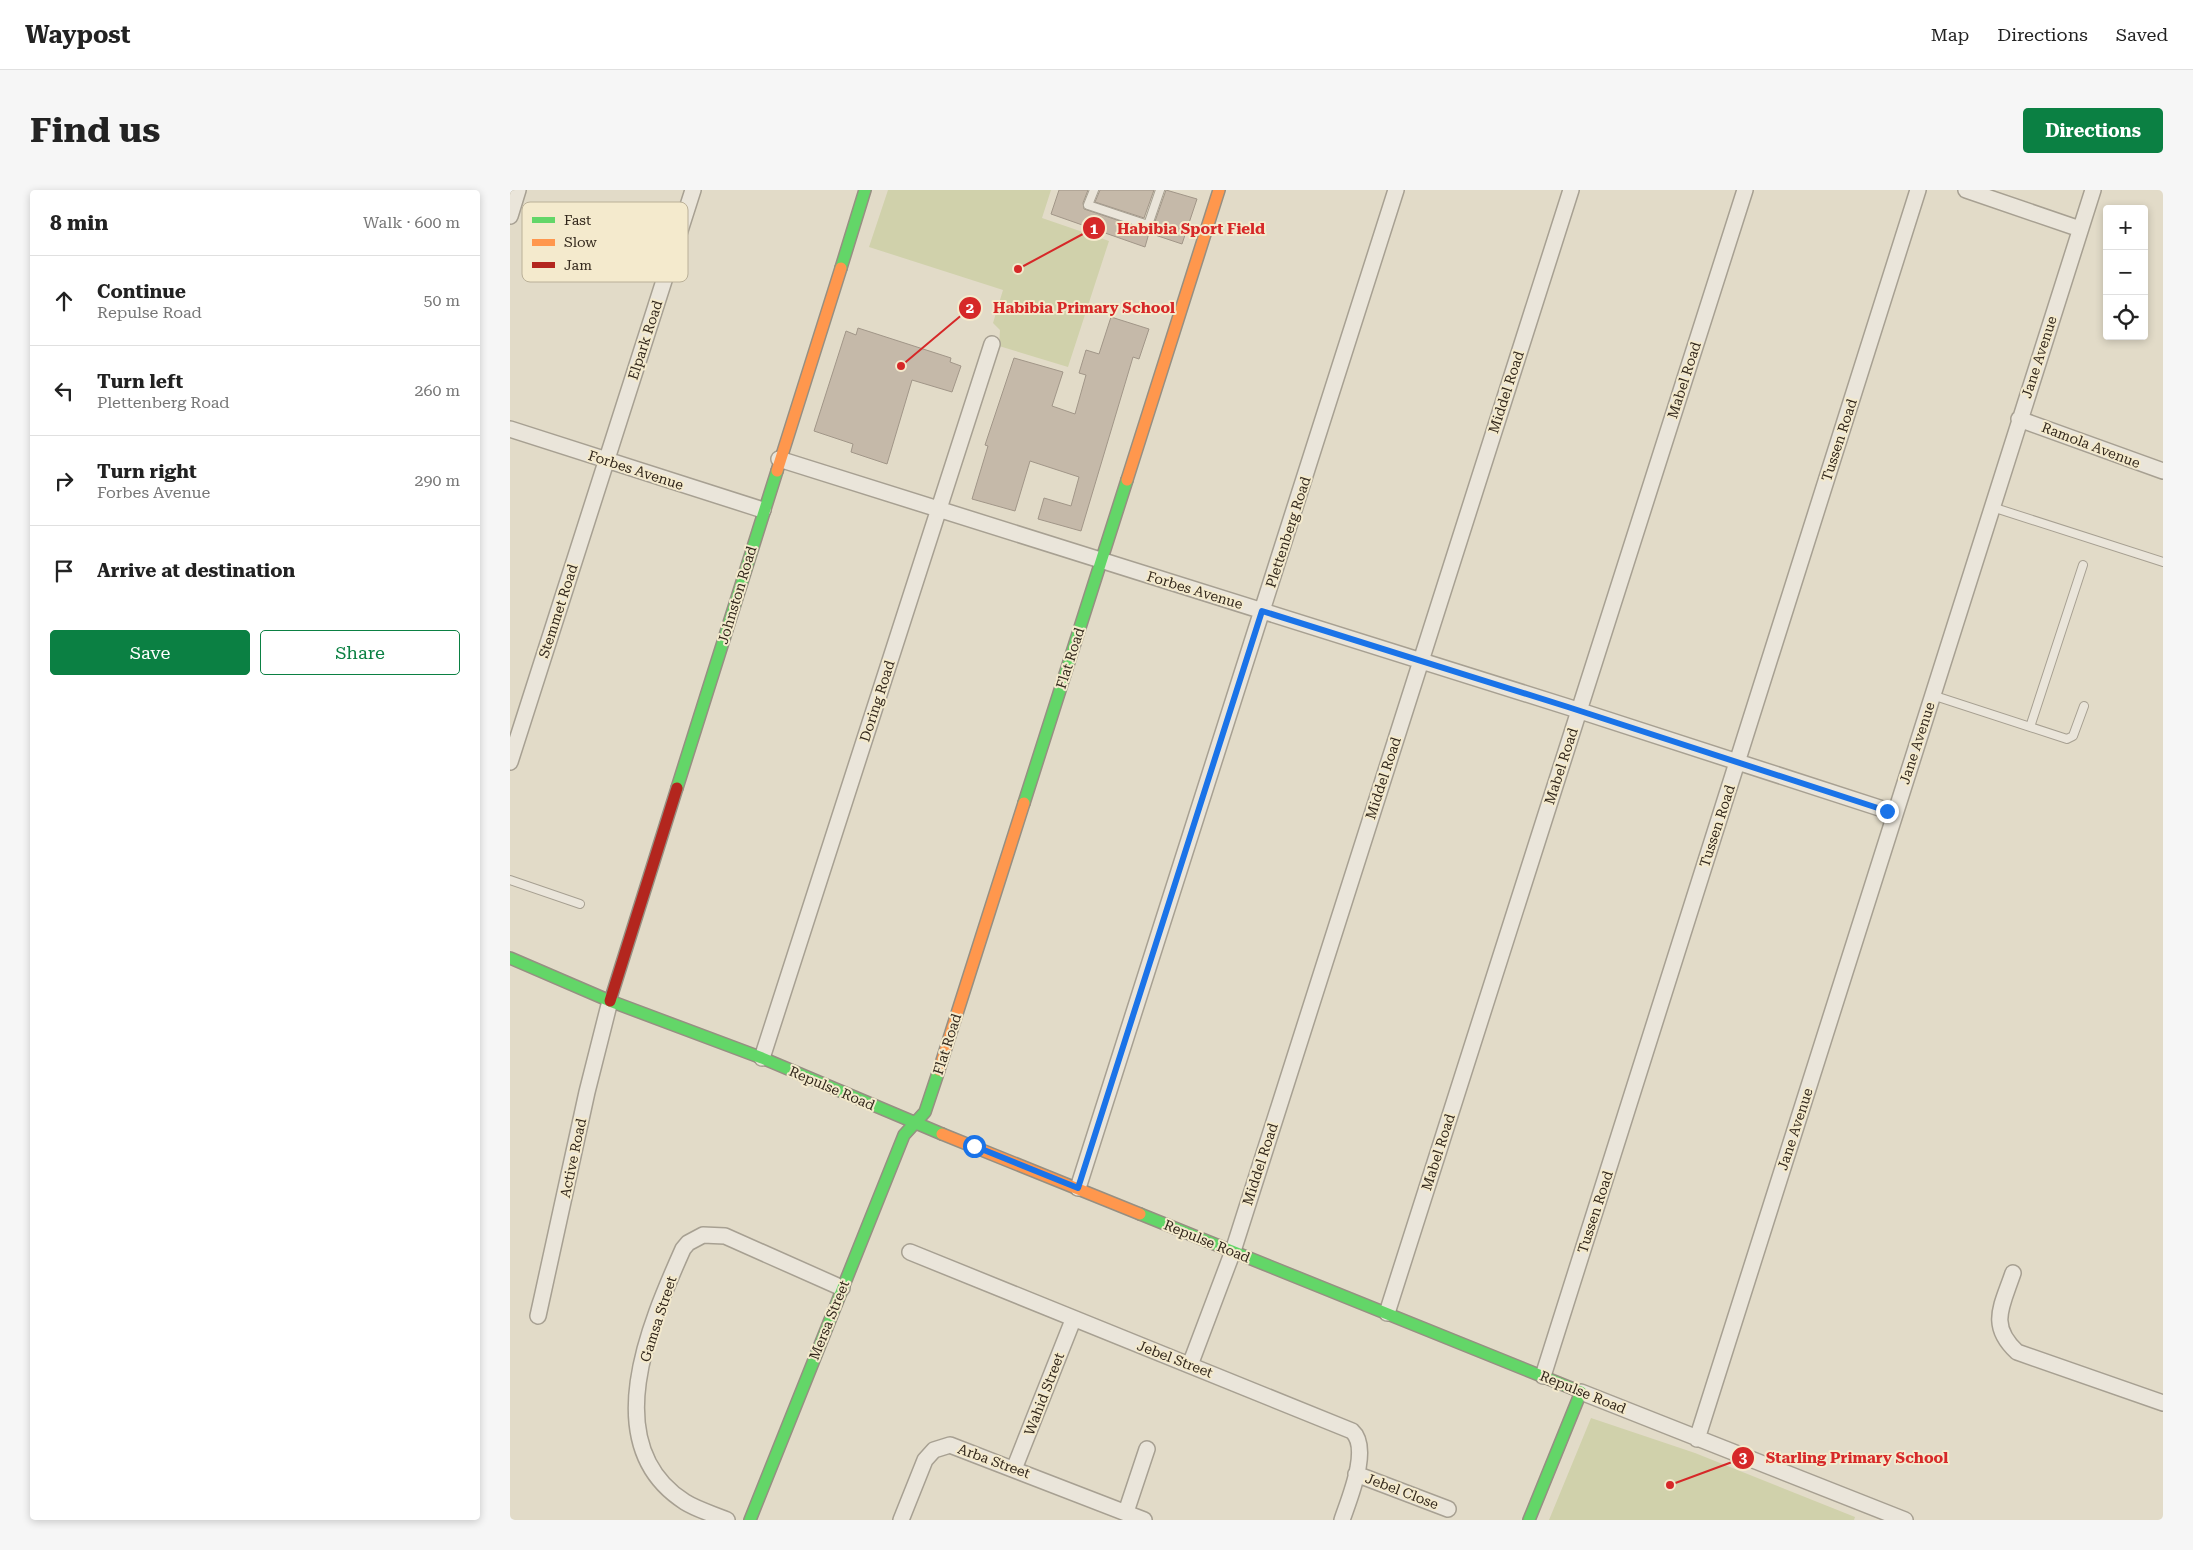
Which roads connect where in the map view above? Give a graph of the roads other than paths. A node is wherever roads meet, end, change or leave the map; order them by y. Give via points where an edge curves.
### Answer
1 (518, 190) edge
2 (693, 190) edge
3 (865, 190) edge
4 (1094, 190) edge
5 (1160, 190) edge
6 (1219, 190) edge
7 (1396, 190) edge
8 (1571, 190) edge
9 (1745, 190) edge
10 (1918, 190) edge
11 (1966, 190) edge
12 (2093, 190) edge
13 (688, 206) edge
14 (510, 216) edge
15 (2080, 229) junction
16 (663, 282) edge
17 (992, 344) dead end
18 (2019, 419) junction
19 (510, 429) edge
20 (779, 459) junction
21 (606, 461) junction
22 (2163, 471) edge
23 (1992, 506) junction
24 (763, 510) junction
25 (939, 510) junction
26 (1101, 560) junction
27 (2163, 562) edge
28 (2083, 565) dead end
29 (1262, 611) junction
30 (1420, 661) junction
31 (1932, 695) junction
32 (2084, 706) dead end
33 (1579, 710) junction
34 (2030, 727) junction
35 (510, 762) edge
36 (1737, 764) junction
37 (1895, 813) junction
38 (510, 880) edge
39 (580, 904) dead end
40 (510, 958) edge
41 (610, 1000) junction
42 (762, 1058) junction
43 (915, 1123) junction
44 (1078, 1188) junction
45 (1233, 1251) junction
46 (910, 1252) dead end
47 (2013, 1273) dead end
48 (842, 1288) junction
49 (1387, 1313) junction
50 (538, 1316) dead end
51 (1073, 1320) junction
52 (1190, 1365) junction
53 (1543, 1376) junction
54 (1581, 1392) junction
55 (2163, 1403) edge
56 (1697, 1439) junction
57 (1147, 1448) dead end
58 (1014, 1469) junction
59 (1356, 1474) junction
60 (1448, 1509) dead end
61 (1126, 1512) junction
62 (1873, 1514) edge
63 (727, 1520) edge
64 (750, 1520) edge
65 (901, 1520) edge
66 (1144, 1520) edge
67 (1342, 1520) edge
68 (1529, 1520) edge
69 (1905, 1520) edge

1 - 14 street
2 - 13 street, Elpark Road
3 - 20 street, Johnston Road
4 - 5 lane via 1088,205 1148,225
6 - 26 street, Flat Road
7 - 29 street, Plettenberg Road
8 - 30 street, Middel Road
9 - 33 street, Mabel Road
10 - 36 street, Tussen Road
11 - 15 street
12 - 15 street, Jane Avenue
15 - 18 street, Jane Avenue
16 - 21 street, Elpark Road
17 - 25 street, Doring Road
18 - 22 street, Ramola Avenue
18 - 23 street, Jane Avenue
19 - 21 street, Forbes Avenue
20 - 24 street, Johnston Road
20 - 25 street, Forbes Avenue
21 - 24 street, Forbes Avenue
21 - 35 street, Stemmet Road
23 - 27 lane
23 - 31 street, Jane Avenue
24 - 41 street, Johnston Road
25 - 26 street, Forbes Avenue
25 - 42 street, Doring Road
26 - 29 street, Forbes Avenue
26 - 43 street, Flat Road via 930,1098 925,1112
28 - 34 lane
29 - 30 street, Forbes Avenue
29 - 44 street, Plettenberg Road
30 - 33 street, Forbes Avenue
30 - 45 street, Middel Road
31 - 34 lane
31 - 37 street, Jane Avenue
32 - 34 lane via 2070,738
33 - 36 street, Forbes Avenue
33 - 49 street, Mabel Road
36 - 37 street, Forbes Avenue
36 - 53 street, Tussen Road
37 - 56 street, Jane Avenue
38 - 39 lane
40 - 41 street, Repulse Road
41 - 42 street, Repulse Road
41 - 50 street, Active Road
42 - 43 street, Repulse Road
43 - 44 street, Repulse Road
43 - 48 street, Mersa Street via 904,1136
44 - 45 street, Repulse Road
45 - 49 street, Repulse Road
45 - 52 street, Middel Road
46 - 51 street, Jebel Street
47 - 55 street via 1998,1325 2004,1340 2017,1352
48 - 63 street, Gamsa Street via 725,1236 703,1235 683,1248 648,1344 636,1403 637,1432 640,1446 652,1467 673,1493
48 - 64 street, Mersa Street
49 - 53 street, Repulse Road
51 - 52 street, Jebel Street
51 - 58 street, Wahid Street
52 - 59 street, Jebel Street via 1352,1432 1360,1445
53 - 54 street, Repulse Road
54 - 56 street, Repulse Road
54 - 68 street
56 - 62 street, Repulse Road
57 - 61 street
58 - 61 street, Arba Street
58 - 65 street, Arba Street via 960,1448 938,1448 925,1460
59 - 60 street, Jebel Close
59 - 67 street, Jebel Street
61 - 66 street, Arba Street
62 - 69 street, Repulse Road

